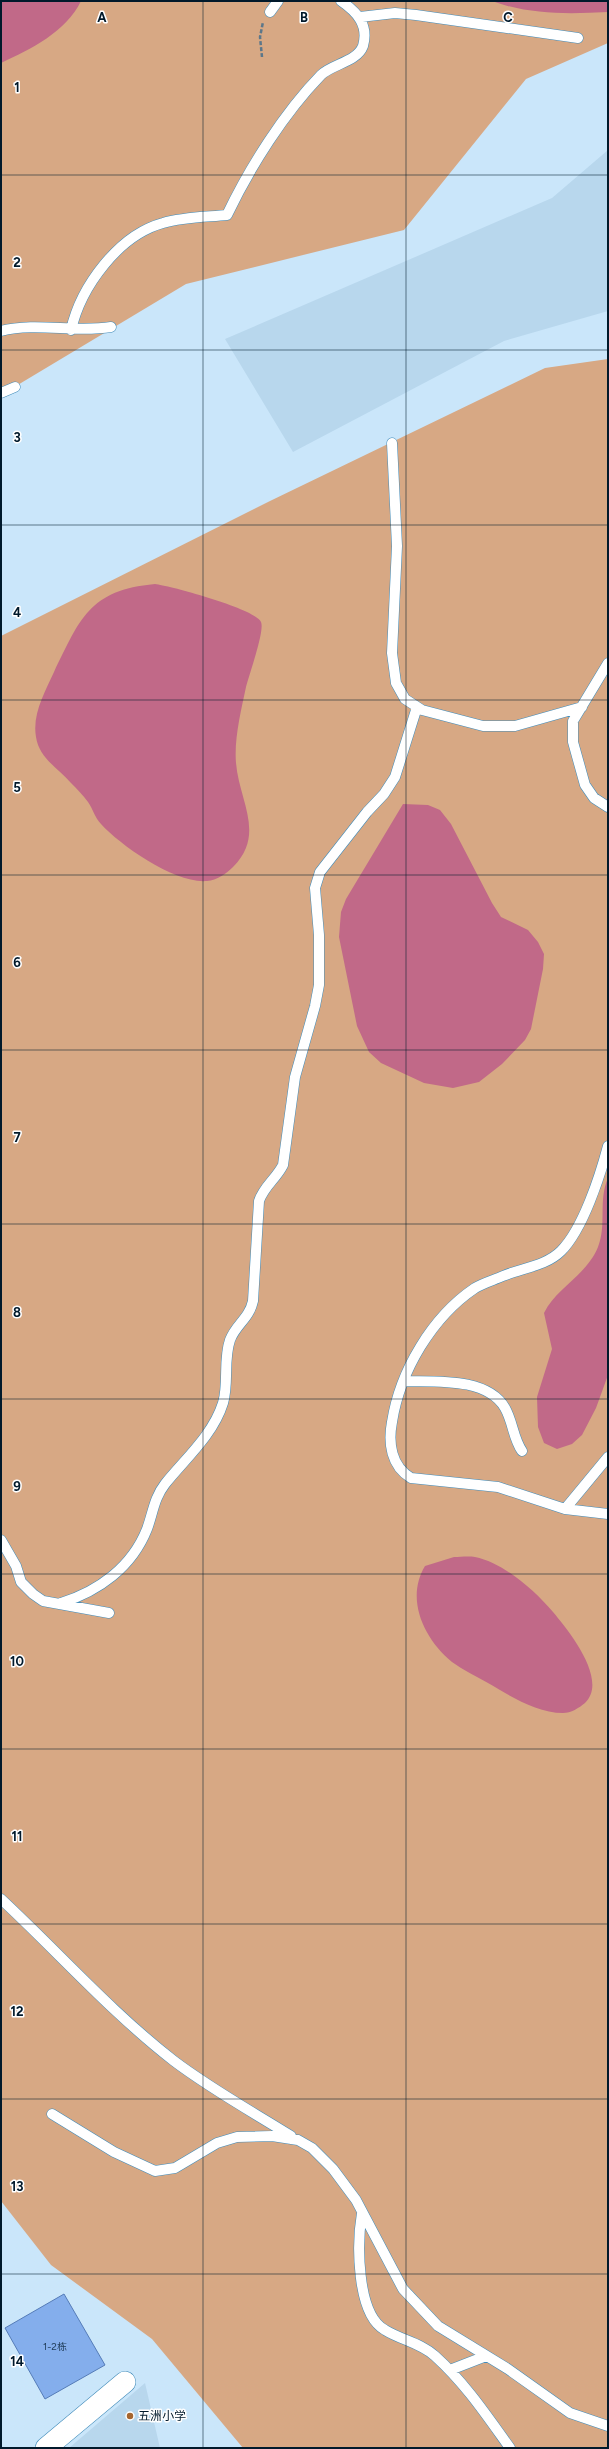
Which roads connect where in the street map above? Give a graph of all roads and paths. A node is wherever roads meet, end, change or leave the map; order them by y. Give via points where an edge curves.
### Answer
1 (278, 1) edge
2 (341, 1) edge
3 (270, 12) joint
4 (360, 17) junction
5 (578, 38) dead end
6 (262, 58) dead end
7 (111, 327) dead end
8 (71, 330) junction
9 (1, 331) edge
10 (14, 387) dead end
11 (1, 393) edge
12 (392, 443) dead end
13 (608, 663) edge
14 (417, 707) junction
15 (582, 707) junction
16 (608, 807) edge
17 (608, 1146) edge
18 (405, 1381) junction
19 (522, 1451) dead end
20 (608, 1457) edge
21 (565, 1509) junction
22 (608, 1514) edge
23 (1, 1540) edge
24 (61, 1603) junction
25 (109, 1614) dead end
26 (1, 1899) edge
27 (52, 2114) dead end
28 (298, 2140) junction
29 (362, 2213) junction
30 (486, 2356) junction
31 (450, 2370) junction
32 (125, 2382) dead end
33 (608, 2426) edge
34 (46, 2448) edge
35 (510, 2448) edge

1 - 3 lane
2 - 4 lane
3 - 6 path via 261,30
4 - 5 lane via 372,14 409,14
4 - 8 lane via 364,28 362,47 352,58 322,73 299,101 260,155 227,216 163,223 133,237 101,269 85,294
7 - 8 lane
8 - 9 lane via 15,327
10 - 11 lane
12 - 14 lane via 396,546 393,671 405,699
13 - 15 lane
14 - 15 lane via 483,726 514,726
14 - 24 lane via 395,777 320,872 315,888 319,985 296,1071 283,1166 277,1178 262,1192 259,1201 253,1301 250,1313 230,1340 223,1402 214,1422 155,1500 143,1540 133,1554 107,1581
15 - 16 lane via 573,721 573,742 580,772 594,798
17 - 18 lane via 601,1174 583,1214 572,1237 560,1252 542,1263 476,1288 440,1320 424,1342
18 - 19 lane via 462,1384 487,1392 498,1399 505,1408
18 - 21 lane via 395,1406 390,1438 391,1453 404,1473 411,1478 498,1487
20 - 21 lane
21 - 22 lane
23 - 24 lane via 16,1566 21,1582 43,1601
24 - 25 lane
26 - 28 lane via 80,1977 172,2060 232,2102
27 - 28 lane via 114,2152 155,2171 175,2168 217,2143 237,2137 272,2136
28 - 29 lane via 312,2148 333,2169
29 - 30 lane via 393,2272 417,2306 438,2326
29 - 31 lane via 359,2249 363,2285 371,2319 384,2330 427,2349
30 - 31 lane
30 - 33 lane via 508,2368 570,2414
31 - 35 lane
32 - 34 street

